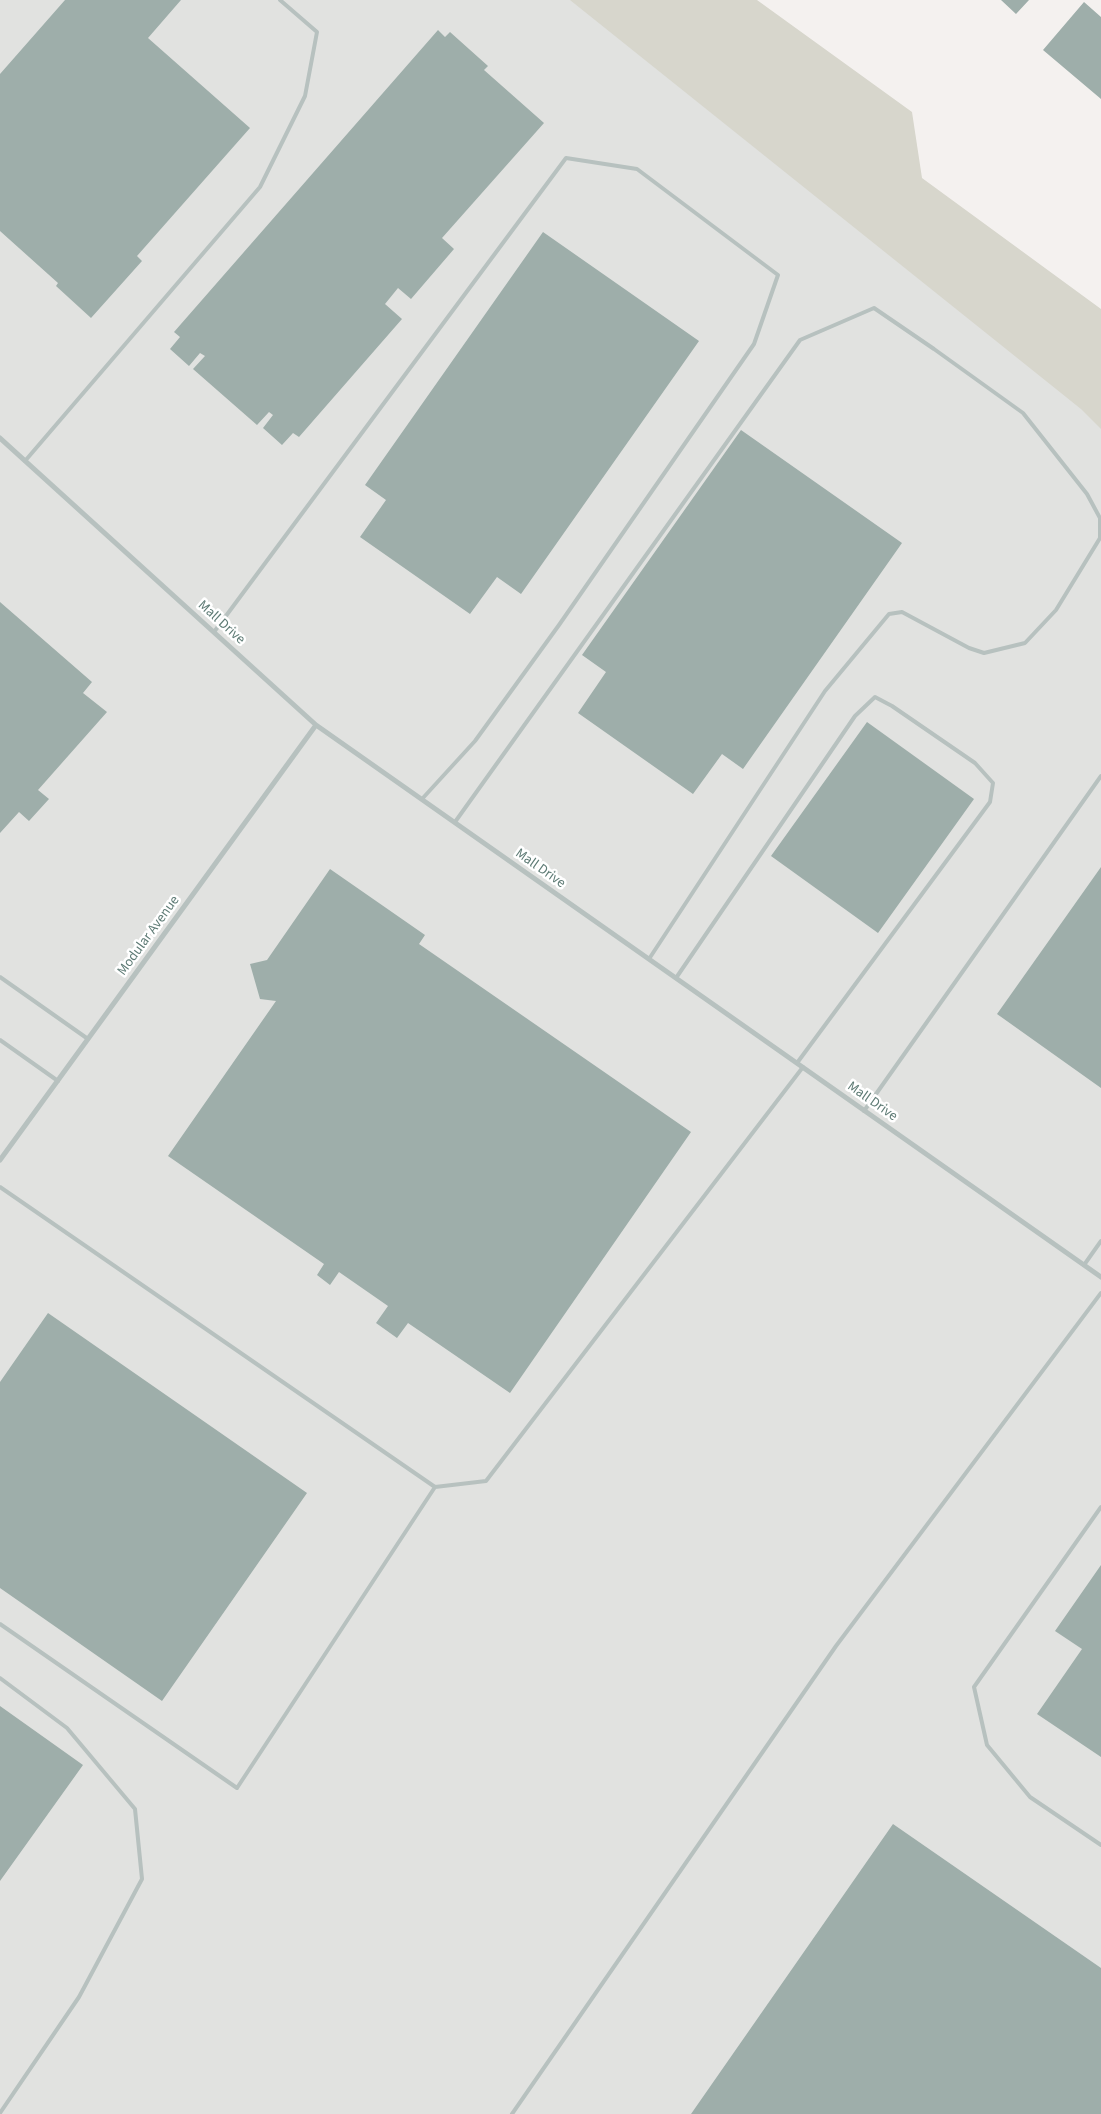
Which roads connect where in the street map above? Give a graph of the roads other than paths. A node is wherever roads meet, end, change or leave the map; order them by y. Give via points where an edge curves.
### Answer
1 (280, 0) edge
2 (0, 438) edge
3 (25, 461) junction
4 (214, 632) junction
5 (316, 725) junction
6 (1101, 776) edge
7 (422, 799) junction
8 (455, 822) junction
9 (649, 959) junction
10 (0, 977) edge
11 (676, 978) junction
12 (88, 1039) junction
13 (0, 1040) edge
14 (797, 1063) junction
15 (803, 1067) junction
16 (58, 1081) junction
17 (864, 1110) junction
18 (0, 1160) edge
19 (0, 1187) edge
20 (1101, 1241) edge
21 (1084, 1265) junction
22 (1101, 1277) edge
23 (1101, 1293) edge
24 (435, 1488) junction
25 (1101, 1507) edge
26 (0, 1624) edge
27 (0, 1678) edge
28 (1101, 1845) edge
29 (0, 2113) edge
30 (512, 2114) edge

1 - 3 lane via 317,32 305,96 260,186
2 - 3 street, Mall Drive
3 - 4 street, Mall Drive
4 - 5 street, Mall Drive
4 - 7 lane via 566,158 637,169 778,275 754,344 475,741
5 - 7 street, Mall Drive
5 - 12 street, Modular Avenue
6 - 17 lane
7 - 8 street, Mall Drive
8 - 9 street, Mall Drive
8 - 9 lane via 800,340 874,308 934,349 1023,413 1087,494 1100,518 1100,538 1056,610 1025,643 984,653 902,612 889,614 825,690
9 - 11 street, Mall Drive
10 - 12 lane
11 - 14 street, Mall Drive
11 - 14 lane via 856,716 875,697 976,763 992,783 990,802
12 - 16 street, Modular Avenue
13 - 16 lane
14 - 15 street, Mall Drive
15 - 17 street, Mall Drive
15 - 24 lane via 486,1481
16 - 18 street, Modular Avenue
17 - 21 street, Mall Drive
19 - 24 lane
20 - 21 lane
21 - 22 street, Mall Drive
23 - 30 lane via 836,1646
24 - 26 lane via 237,1788
25 - 28 lane via 974,1687 987,1745 1030,1798
27 - 29 lane via 67,1728 134,1809 142,1879 79,1997

